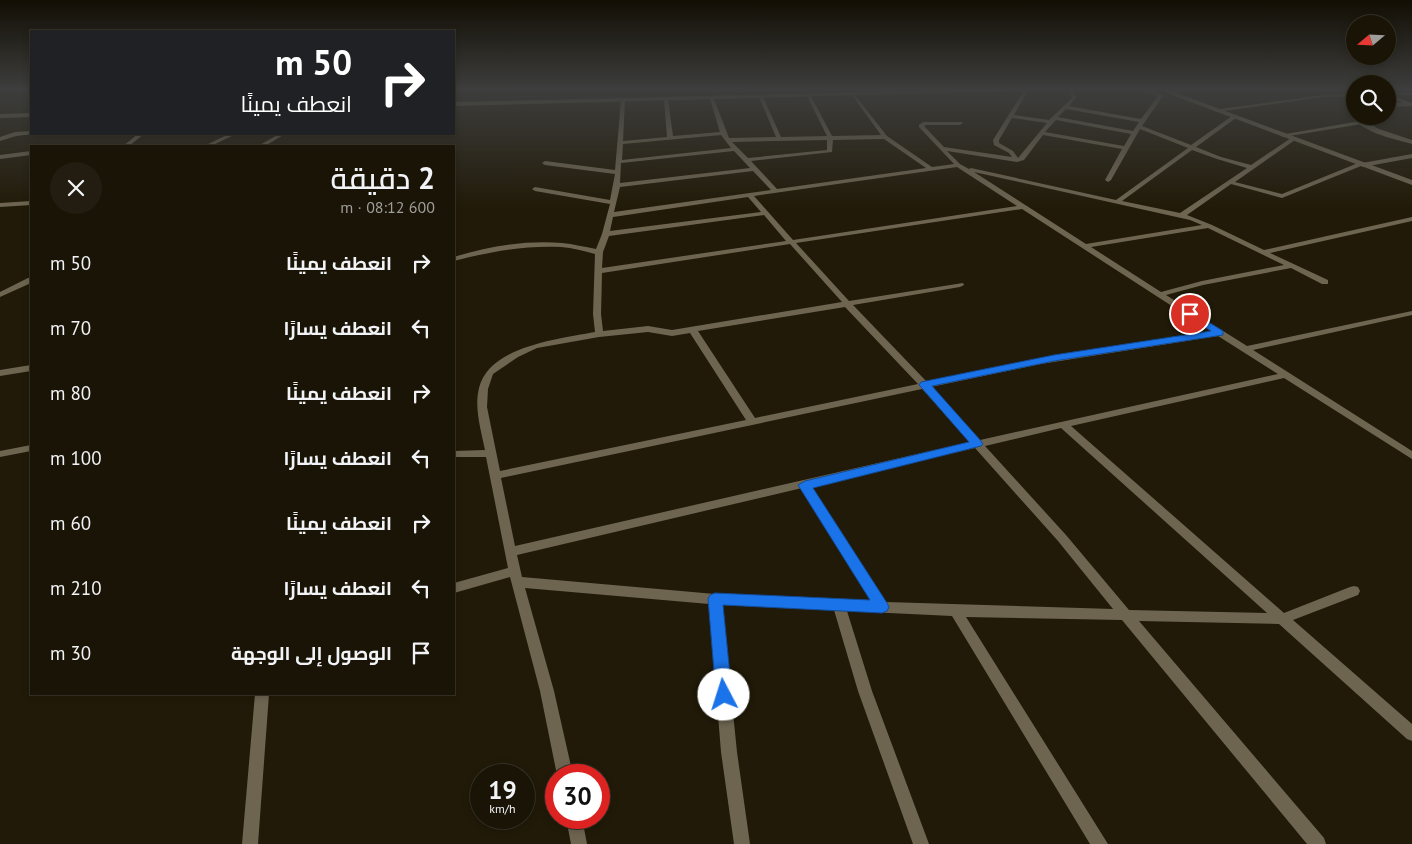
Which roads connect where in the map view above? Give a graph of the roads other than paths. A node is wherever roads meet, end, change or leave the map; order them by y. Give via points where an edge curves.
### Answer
1 (621, 128) edge
2 (669, 128) edge
3 (722, 128) edge
4 (775, 128) edge
5 (825, 128) edge
6 (879, 128) edge
7 (926, 128) edge
8 (1003, 128) edge
9 (1045, 128) edge
10 (1105, 128) edge
11 (1138, 128) edge
12 (1143, 128) edge
13 (1219, 128) edge
14 (1263, 128) edge
15 (1325, 128) edge
16 (1375, 128) edge
17 (30, 133) edge
18 (723, 133) junction
19 (1041, 133) junction
20 (1134, 133) junction
21 (140, 135) edge
22 (231, 135) edge
23 (280, 135) edge
24 (1282, 135) junction
25 (670, 137) junction
26 (885, 137) junction
27 (779, 138) junction
28 (830, 138) junction
29 (1293, 139) junction
30 (0, 140) edge
31 (727, 140) junction
32 (1412, 142) edge
33 (620, 143) junction
34 (127, 145) edge
35 (209, 145) edge
36 (263, 145) edge
37 (1191, 147) junction
38 (942, 148) junction
39 (1126, 148) junction
40 (734, 149) junction
41 (30, 153) edge
42 (1412, 156) edge
43 (0, 158) edge
44 (746, 160) junction
45 (1017, 160) junction
46 (545, 163) dead end
47 (1362, 164) junction
48 (962, 166) junction
49 (618, 167) junction
50 (1251, 167) junction
51 (753, 168) junction
52 (930, 168) junction
53 (1108, 180) dead end
54 (1229, 182) junction
55 (1412, 183) edge
56 (617, 185) junction
57 (534, 189) dead end
58 (775, 190) junction
59 (749, 194) junction
60 (1118, 201) junction
61 (612, 202) junction
62 (30, 203) edge
63 (0, 205) edge
64 (1024, 207) junction
65 (766, 213) junction
66 (610, 214) junction
67 (1182, 215) junction
68 (1412, 220) edge
69 (1210, 226) junction
70 (606, 234) junction
71 (791, 243) junction
72 (1084, 246) junction
73 (598, 252) junction
74 (1263, 252) junction
75 (455, 259) edge
76 (1291, 266) junction
77 (598, 271) junction
78 (30, 280) edge
79 (1325, 282) dead end
80 (960, 285) dead end
81 (0, 294) edge
82 (1161, 294) junction
83 (846, 304) junction
84 (1412, 313) edge
85 (693, 330) junction
86 (1220, 333) junction
87 (599, 334) junction
88 (1245, 349) junction
89 (30, 368) edge
90 (0, 372) edge
91 (1286, 375) junction
92 (924, 385) junction
93 (752, 421) junction
94 (1063, 425) junction
95 (977, 444) junction
96 (30, 448) edge
97 (490, 453) junction
98 (0, 454) edge
99 (455, 454) edge
100 (1412, 456) edge
101 (495, 476) junction
102 (805, 485) junction
103 (511, 552) junction
104 (516, 576) junction
105 (455, 588) edge
106 (1354, 591) dead end
107 (715, 599) junction
108 (839, 605) junction
109 (882, 607) junction
110 (956, 611) junction
111 (1127, 614) junction
112 (1282, 619) junction
113 (262, 695) edge
114 (1412, 734) edge
115 (563, 764) edge
116 (576, 829) edge
117 (250, 844) edge
118 (579, 844) edge
119 (742, 844) edge
120 (921, 844) edge
121 (1100, 844) edge
122 (1318, 844) edge

1 - 33 street
2 - 25 street
3 - 18 street
4 - 27 street
5 - 28 street
6 - 26 street
7 - 38 street
8 - 45 street via 996,144 1011,152
9 - 19 street
10 - 20 street
11 - 20 street
12 - 37 street
13 - 37 street
14 - 24 street
15 - 24 street
16 - 32 street
17 - 30 street
18 - 25 street
18 - 31 street
19 - 39 street
19 - 45 street via 1022,159
20 - 39 street
21 - 34 street
22 - 35 street
23 - 36 street
24 - 29 street
25 - 33 street
26 - 28 street
26 - 52 street
27 - 28 street
27 - 31 street
28 - 44 street via 831,148 826,152
29 - 47 street
29 - 50 street
31 - 40 street
33 - 49 street
37 - 50 street
37 - 60 street
38 - 45 street
38 - 48 street
39 - 53 street
40 - 44 street
40 - 49 street
41 - 43 street
42 - 47 street
44 - 51 street
46 - 49 street
47 - 54 street via 1282,196
47 - 55 street
48 - 52 street
48 - 60 street
48 - 64 street
49 - 56 street
50 - 54 street
51 - 56 street
51 - 58 street
52 - 58 street
54 - 67 street
56 - 61 street
57 - 61 street
58 - 59 street
59 - 65 street
59 - 66 street
60 - 67 street
61 - 66 street
62 - 63 street
64 - 71 street
64 - 72 street
65 - 70 street
65 - 71 street
66 - 70 street
67 - 69 street
68 - 74 street
69 - 72 street
69 - 74 street
70 - 73 street
71 - 77 street
71 - 83 street
72 - 82 street
73 - 75 street via 561,245 468,254
73 - 77 street
74 - 76 street
76 - 79 street
76 - 82 street
77 - 87 street
78 - 81 street
80 - 83 street
82 - 86 street
83 - 85 street
83 - 92 street
84 - 88 street
85 - 87 street via 672,334 648,329
85 - 93 street
86 - 88 street
86 - 92 street via 1040,361
87 - 97 street via 535,346 515,354 488,373 482,407
88 - 91 street
89 - 90 street
91 - 94 street
91 - 100 street
92 - 93 street
92 - 95 street
93 - 101 street
94 - 95 street
94 - 112 street
95 - 102 street
95 - 111 street
96 - 98 street
97 - 99 street
97 - 101 street
101 - 103 street
102 - 103 street
102 - 109 street
103 - 104 street
104 - 105 street
104 - 107 street
104 - 115 street
106 - 112 street
107 - 108 street
107 - 119 street via 729,752
108 - 109 street
108 - 120 street via 865,691
109 - 110 street
110 - 111 street
110 - 121 street
111 - 112 street
111 - 122 street
112 - 114 street
113 - 117 street
116 - 118 street

